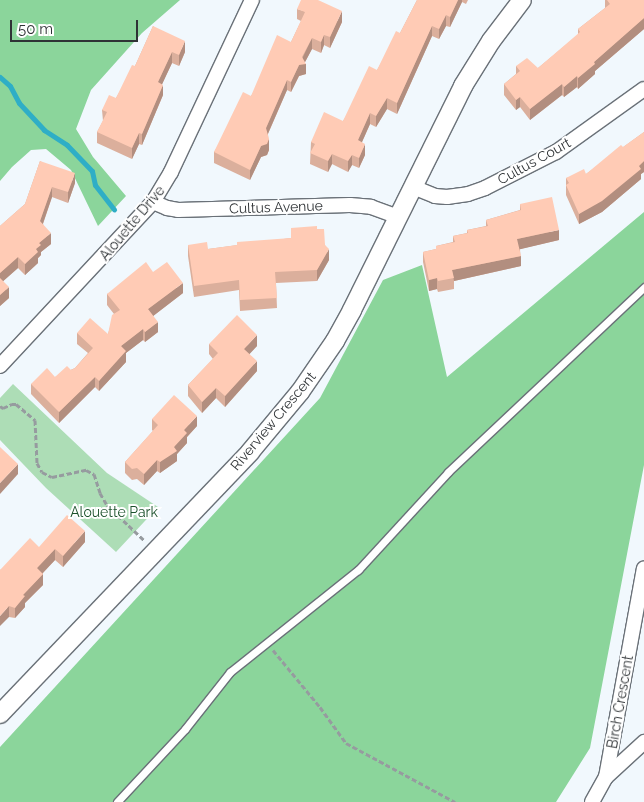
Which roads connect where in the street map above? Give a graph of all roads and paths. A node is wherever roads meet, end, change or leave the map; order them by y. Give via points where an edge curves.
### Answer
1 (252, 0) edge
2 (522, 0) edge
3 (644, 90) edge
4 (413, 187) junction
5 (153, 202) junction
6 (399, 216) junction
7 (644, 287) edge
8 (0, 366) edge
9 (0, 406) edge
10 (144, 540) dead end
11 (644, 568) edge
12 (267, 642) junction
13 (0, 714) edge
14 (644, 742) edge
15 (606, 777) junction
16 (117, 802) edge
17 (455, 802) edge
18 (592, 802) edge

1 - 5 street, Alouette Drive via 171,172
2 - 4 street, Riverview Crescent via 463,86
3 - 4 street, Cultus Court via 556,152 486,188 447,197
4 - 6 street, Riverview Crescent
5 - 6 street, Cultus Avenue via 178,210 357,206
5 - 8 street, Alouette Drive
6 - 13 street, Riverview Crescent via 335,341 290,405 250,452
7 - 12 lane via 448,472 358,570
9 - 10 path via 16,404 35,420 37,463 42,472 52,477 86,470 94,474 107,505
11 - 15 street, Birch Crescent
12 - 16 lane via 230,672 185,729
12 - 17 path via 346,743
14 - 15 street
15 - 18 street

